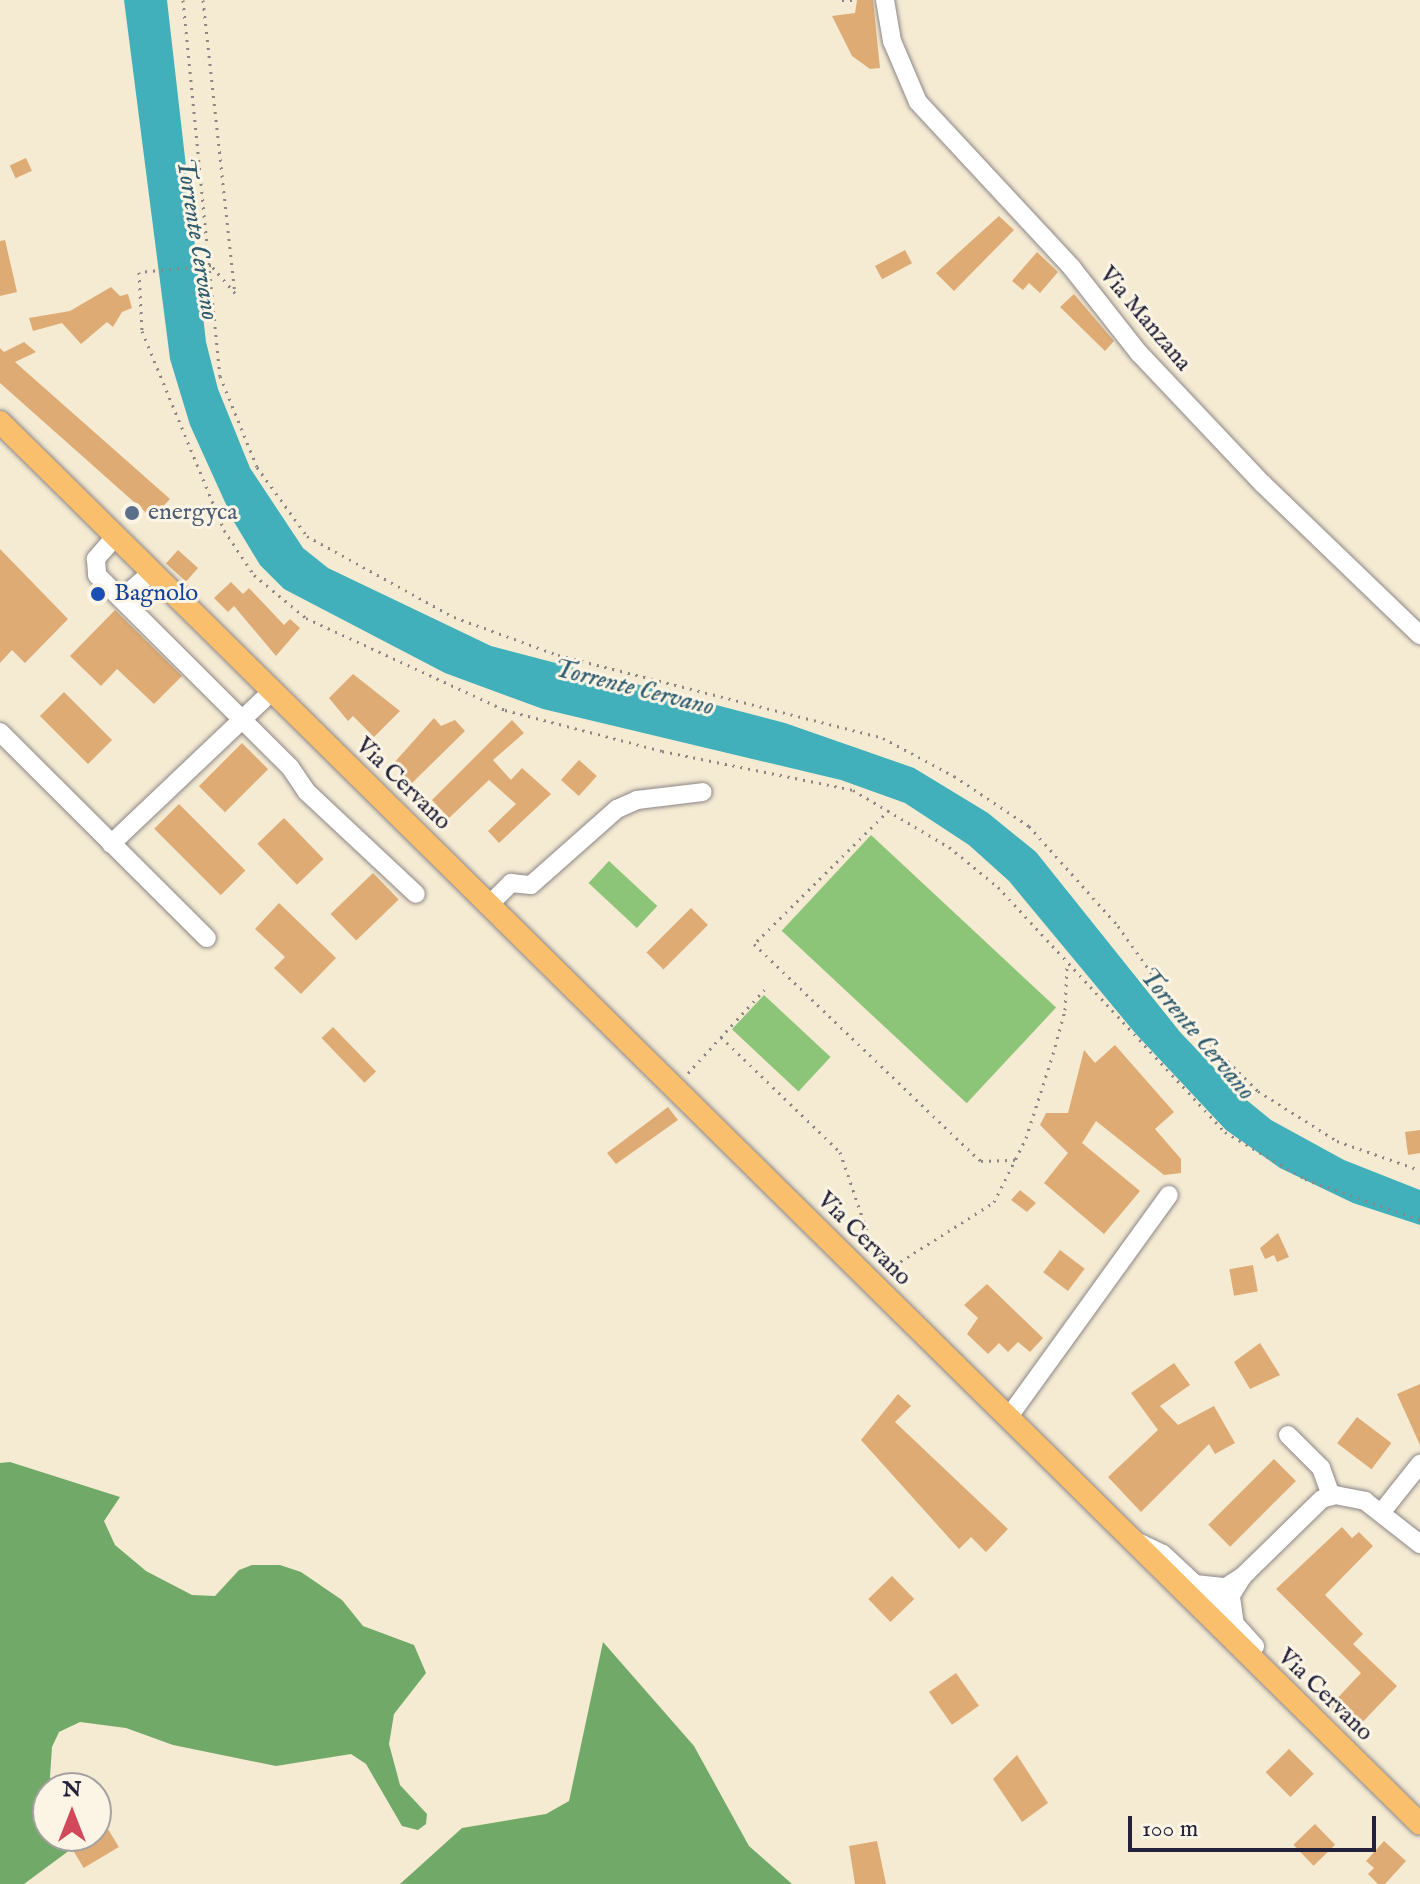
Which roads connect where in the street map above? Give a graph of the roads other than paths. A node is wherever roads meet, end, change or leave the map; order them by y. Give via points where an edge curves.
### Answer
1 (885, 0) edge
2 (0, 422) edge
3 (114, 538) junction
4 (150, 574) junction
5 (121, 599) junction
6 (1420, 635) edge
7 (271, 692) junction
8 (242, 720) junction
9 (0, 732) edge
10 (703, 792) dead end
11 (111, 844) junction
12 (416, 894) dead end
13 (490, 904) junction
14 (207, 938) dead end
15 (1169, 1195) dead end
16 (1008, 1418) junction
17 (1288, 1435) dead end
18 (1420, 1464) edge
19 (1331, 1496) junction
20 (1381, 1513) junction
21 (1128, 1538) junction
22 (1420, 1544) edge
23 (1227, 1592) junction
24 (1205, 1613) junction
25 (1286, 1694) junction
26 (1420, 1824) edge

1 - 6 street, Via Manzana via 892,41 918,102 1072,268 1149,364 1263,484
2 - 3 main road, Via Cervano
3 - 4 main road, Via Cervano
3 - 5 street via 100,551 95,567
4 - 5 street
4 - 7 main road, Via Cervano
5 - 8 street
7 - 8 street
7 - 13 main road, Via Cervano
8 - 11 street
8 - 12 street via 307,792
9 - 11 street
10 - 13 street via 637,800 617,809 531,885 511,883
11 - 14 street
13 - 16 main road, Via Cervano
15 - 16 street
16 - 21 main road, Via Cervano
17 - 19 street via 1321,1468
18 - 20 street
19 - 20 street via 1351,1496
19 - 23 street
20 - 22 street
21 - 23 street via 1163,1554 1195,1584
21 - 24 main road, Via Cervano
23 - 24 street via 1222,1609
23 - 25 street via 1235,1624 1270,1661
24 - 25 main road, Via Cervano
25 - 26 main road, Via Cervano

